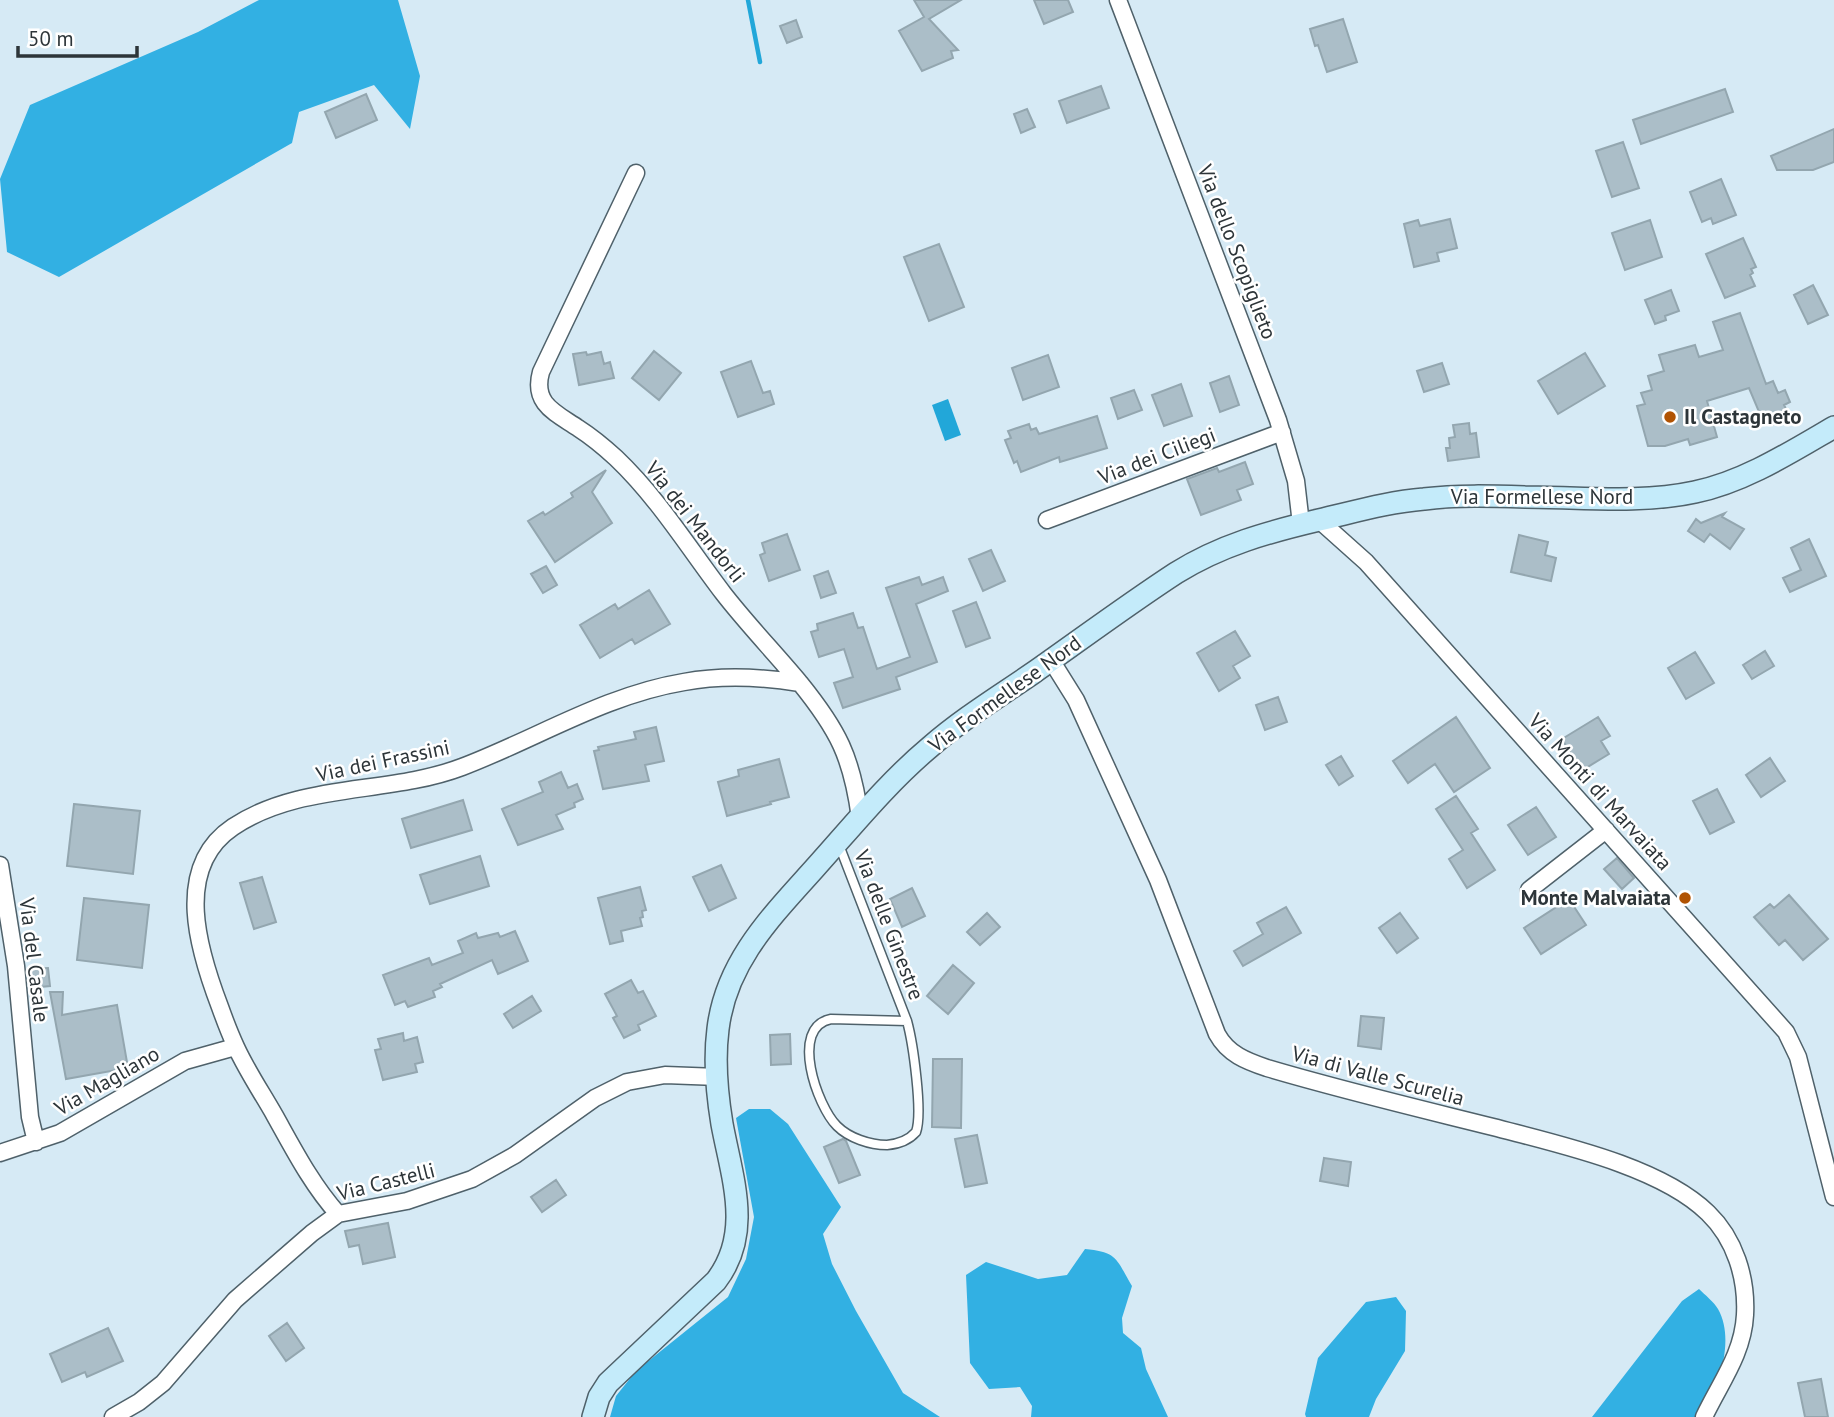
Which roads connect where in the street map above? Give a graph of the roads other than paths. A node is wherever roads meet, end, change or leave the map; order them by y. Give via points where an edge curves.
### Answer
1 (1118, 0) edge
2 (636, 173) dead end
3 (1834, 427) edge
4 (1282, 432) junction
5 (1047, 520) dead end
6 (1310, 522) junction
7 (1051, 660) junction
8 (800, 683) junction
9 (860, 818) junction
10 (1606, 830) junction
11 (838, 842) junction
12 (0, 865) edge
13 (1529, 890) dead end
14 (907, 1021) junction
15 (235, 1047) junction
16 (718, 1077) junction
17 (36, 1142) junction
18 (0, 1153) edge
19 (1834, 1197) edge
20 (338, 1214) junction
21 (113, 1417) edge
22 (593, 1417) edge
23 (1704, 1417) edge

1 - 4 street, Via dello Scopiglieto
2 - 8 street, Via dei Mandorli via 541,372 538,388 553,411 629,471
3 - 6 street, Via Formellese Nord via 1739,478 1676,496 1449,496
4 - 5 street, Via dei Ciliegi
4 - 6 street, Via dello Scopiglieto
6 - 7 street, Via Formellese Nord via 1235,543 1198,560
6 - 10 street, Via Monti di Marvaiata via 1366,562
7 - 9 street, Via Formellese Nord via 937,741
7 - 23 street, Via di Valle Scurelia via 1081,712 1168,905 1217,1034 1230,1051 1266,1068 1627,1167 1680,1192 1717,1221 1737,1260 1745,1314 1737,1352
8 - 9 street, Via dei Mandorli via 839,738 854,778
8 - 15 street, Via dei Frassini via 699,680 647,690 450,771 296,800 233,827 206,857 195,905 204,960
9 - 11 street, Via Formellese Nord
10 - 13 street
10 - 19 street, Via Monti di Marvaiata via 1790,1038
11 - 14 lane, Via delle Ginestre
11 - 16 street, Via Formellese Nord via 764,926 737,966 719,1022
12 - 17 street, Via del Casale
14 - 14 lane, Via delle Ginestre via 916,1132 908,1140 891,1144 853,1137 837,1127 820,1099 809,1050 812,1031 831,1019
15 - 17 street, Via Magliano via 185,1061
15 - 20 street, Via dei Frassini via 318,1192
16 - 20 street, Via Castelli via 665,1075 627,1082 472,1179 407,1201
16 - 22 street, Via Formellese Nord via 738,1209 730,1256 712,1285 613,1377 603,1389
17 - 18 street, Via Magliano
20 - 21 street, Via Castelli via 235,1300 156,1389

